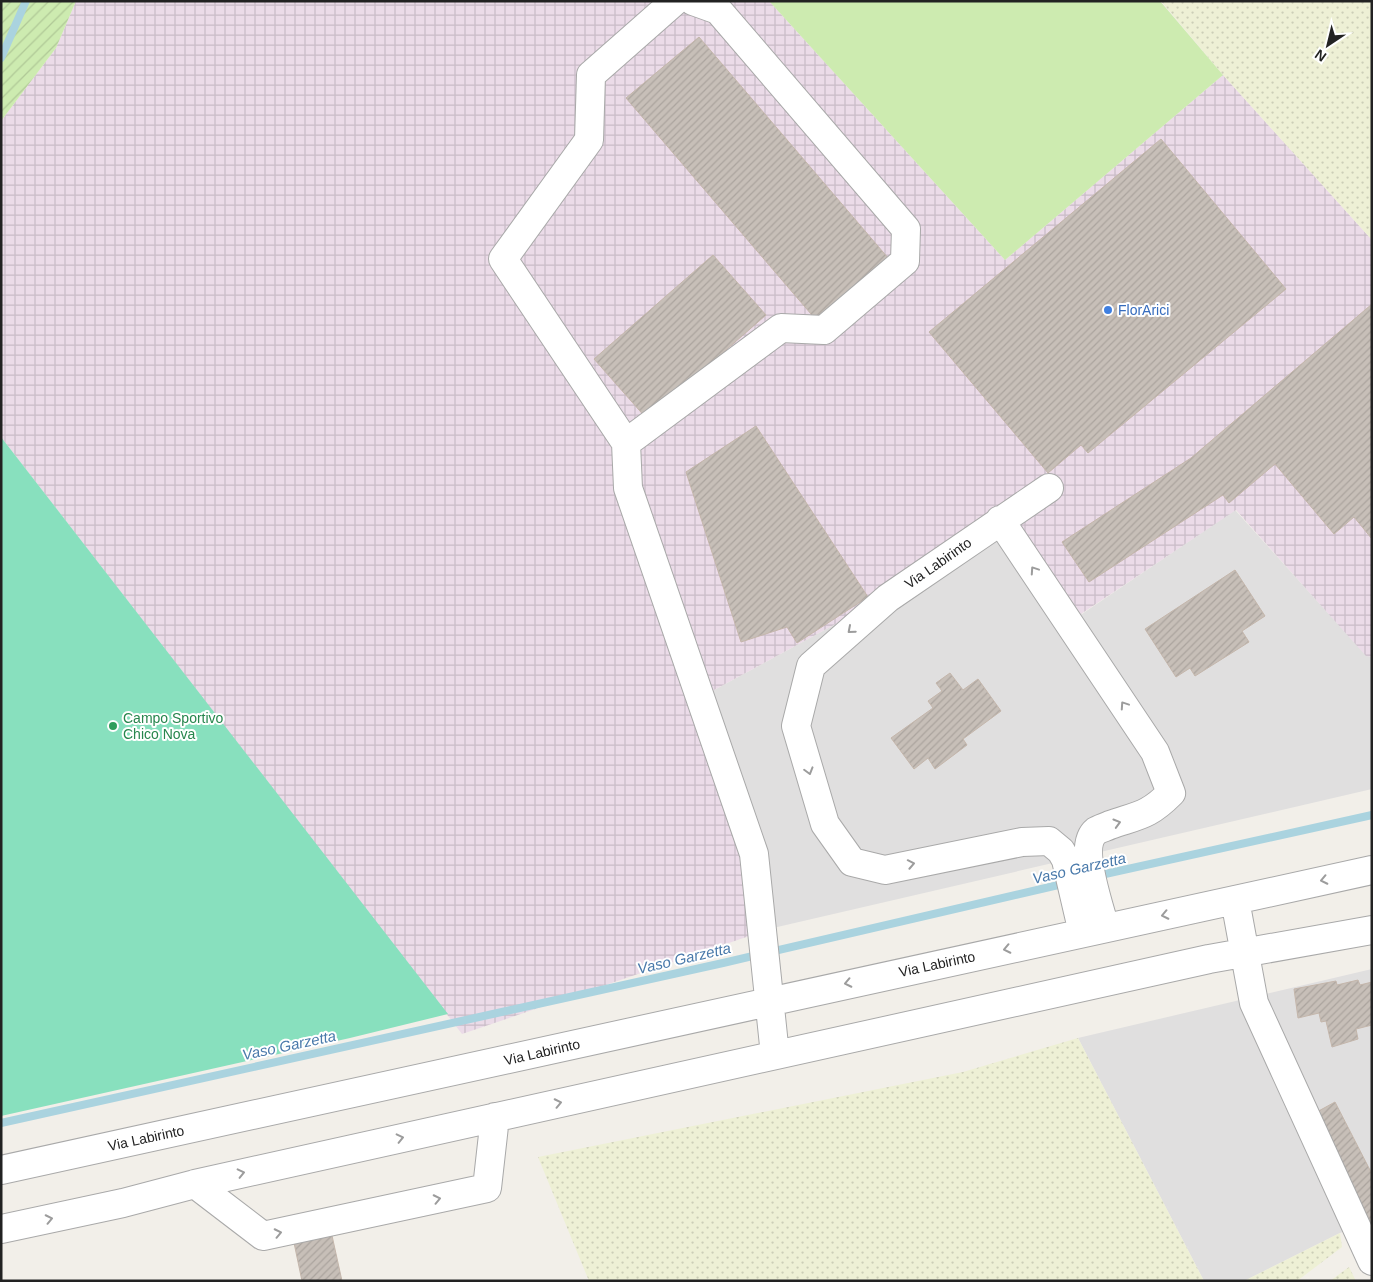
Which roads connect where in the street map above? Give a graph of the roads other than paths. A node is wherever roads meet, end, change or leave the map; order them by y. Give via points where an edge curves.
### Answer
1 (675, 1) edge
2 (693, 1) edge
3 (626, 443) junction
4 (1050, 488) dead end
5 (1000, 520) junction
6 (1372, 870) edge
7 (1082, 879) junction
8 (1235, 900) junction
9 (1372, 930) edge
10 (1094, 931) junction
11 (1245, 953) junction
12 (768, 1001) junction
13 (775, 1055) junction
14 (495, 1117) junction
15 (1, 1170) edge
16 (195, 1184) junction
17 (1, 1229) edge
18 (1372, 1261) edge

1 - 3 street via 591,75 589,140 503,259
2 - 3 street via 718,10 906,229 906,261 824,330 780,328
3 - 12 street via 628,488 754,854
4 - 5 street, Via Labirinto
7 -> 5 street, Via Labirinto via 1088,847 1096,832 1139,818 1157,807 1170,793 1155,752
5 -> 7 street, Via Labirinto via 888,598 811,666 796,726 825,824 852,862 885,870 1036,840 1049,841 1055,846
6 -> 8 street, Via Labirinto
7 - 10 street, Via Labirinto
8 -> 10 street, Via Labirinto
8 - 11 street
9 - 11 street
10 -> 12 street, Via Labirinto
11 - 13 street
11 - 18 street via 1254,1003
12 - 13 street
12 - 15 street, Via Labirinto
14 -> 13 street
16 -> 14 street
16 -> 14 street via 263,1236 487,1188
17 -> 16 street

